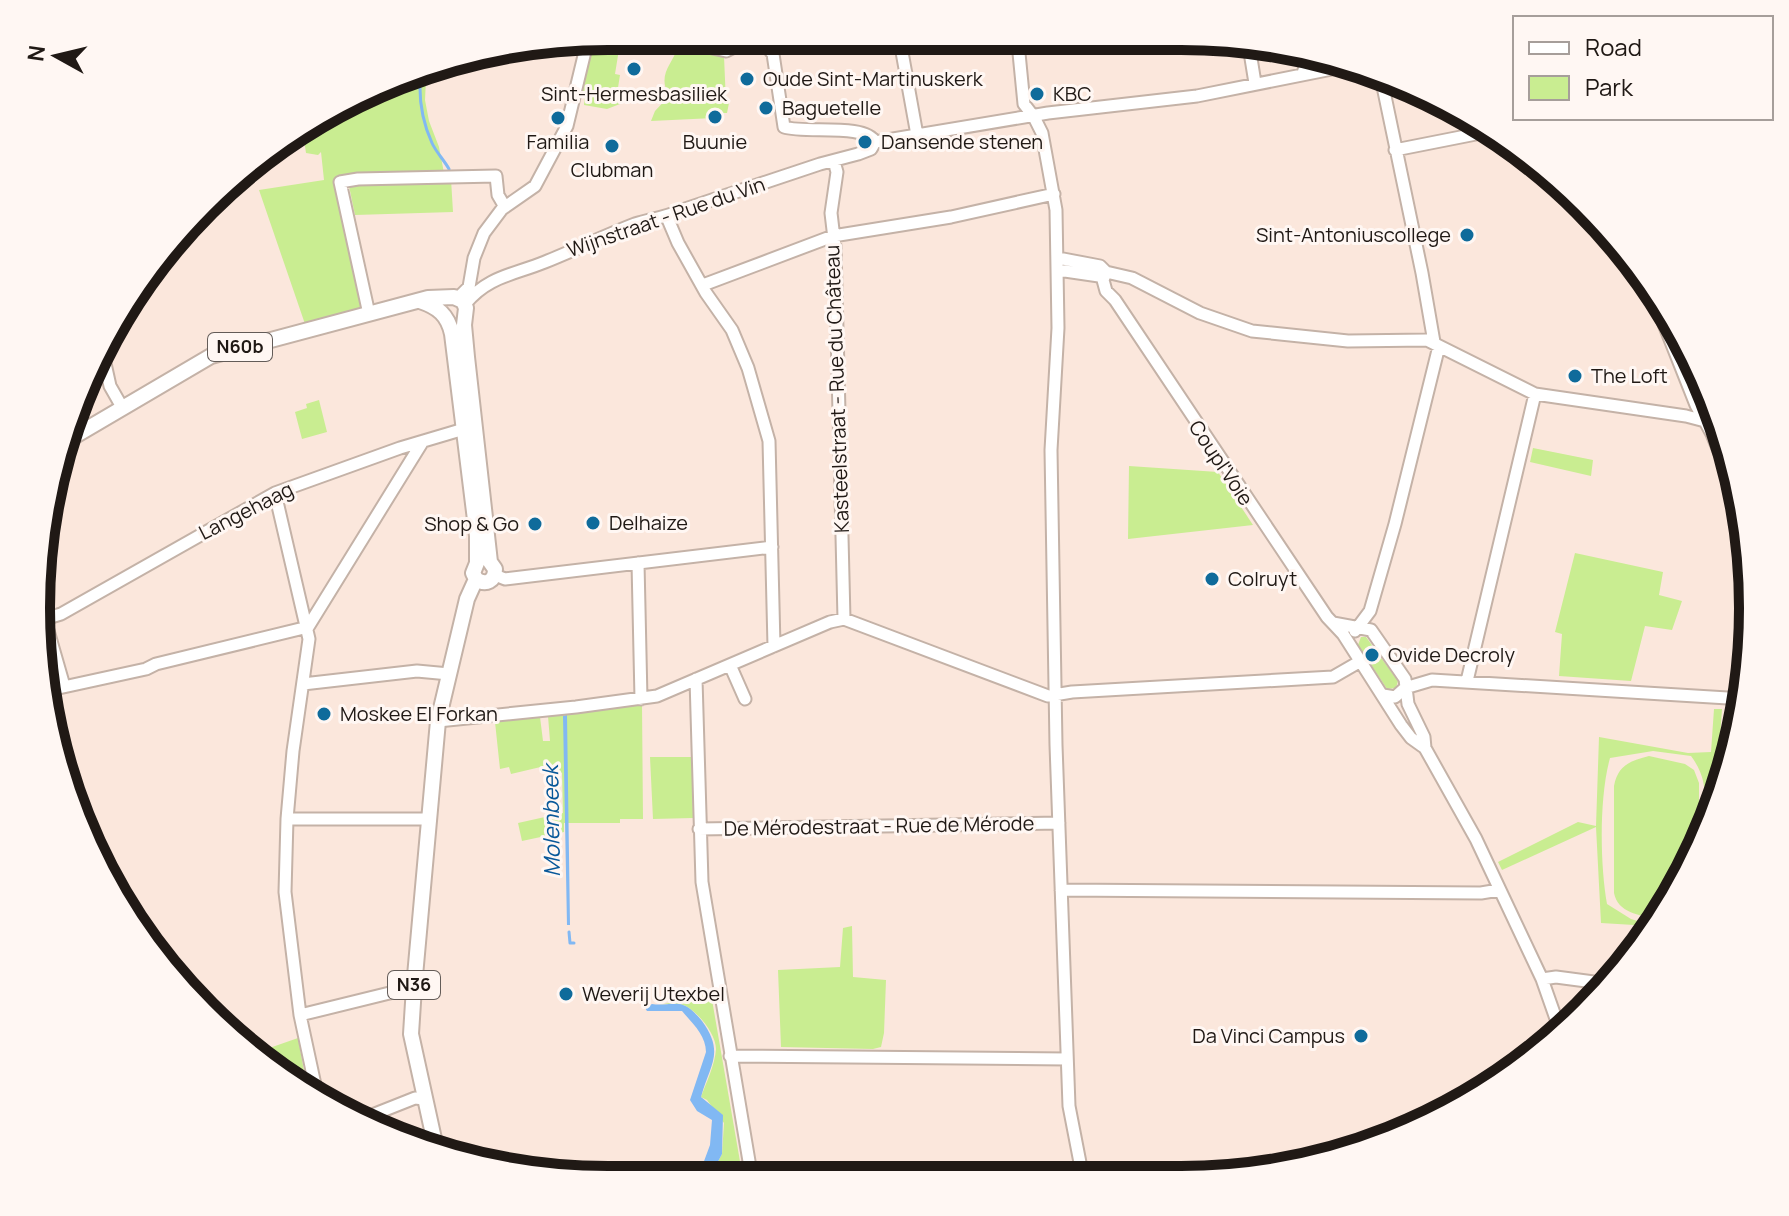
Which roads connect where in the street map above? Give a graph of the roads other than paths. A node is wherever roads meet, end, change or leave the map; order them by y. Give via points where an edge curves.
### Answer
1 (770, 50) edge
2 (902, 50) edge
3 (1019, 50) edge
4 (585, 51) edge
5 (1250, 55) edge
6 (1306, 65) edge
7 (1328, 70) edge
8 (1303, 73) junction
9 (1255, 83) junction
10 (1383, 88) edge
11 (1034, 117) junction
12 (1475, 134) edge
13 (917, 135) junction
14 (875, 142) junction
15 (1395, 150) junction
16 (831, 162) junction
17 (1054, 194) junction
18 (505, 207) junction
19 (667, 217) junction
20 (833, 236) junction
21 (1058, 264) junction
22 (1111, 273) junction
23 (703, 285) junction
24 (420, 301) junction
25 (459, 304) junction
26 (369, 314) junction
27 (445, 316) junction
28 (1672, 343) edge
29 (1436, 344) junction
30 (106, 366) edge
31 (1535, 394) junction
32 (122, 407) junction
33 (1705, 421) junction
34 (469, 427) junction
35 (79, 434) edge
36 (1711, 434) edge
37 (423, 441) junction
38 (275, 493) junction
39 (772, 547) junction
40 (638, 563) junction
41 (487, 567) junction
42 (50, 618) edge
43 (844, 619) junction
44 (1332, 623) junction
45 (308, 627) junction
46 (1359, 628) junction
47 (1349, 642) junction
48 (51, 646) edge
49 (774, 646) junction
50 (1359, 662) junction
51 (730, 665) junction
52 (1400, 670) junction
53 (449, 674) junction
54 (696, 679) junction
55 (1432, 680) junction
56 (1467, 681) junction
57 (303, 684) junction
58 (64, 686) junction
59 (56, 688) edge
60 (1405, 688) junction
61 (1055, 695) junction
62 (1383, 695) junction
63 (1731, 698) edge
64 (641, 699) junction
65 (745, 699) dead end
66 (438, 721) junction
67 (1425, 748) junction
68 (287, 819) junction
69 (429, 819) junction
70 (1059, 823) junction
71 (699, 829) junction
72 (1061, 890) junction
73 (1499, 890) junction
74 (1542, 979) junction
75 (1595, 982) edge
76 (414, 987) junction
77 (300, 1015) junction
78 (1557, 1021) edge
79 (730, 1056) junction
80 (1067, 1059) junction
81 (314, 1082) edge
82 (424, 1099) junction
83 (374, 1114) edge
84 (433, 1137) edge
85 (750, 1166) edge
86 (1080, 1166) edge

1 - 14 street via 784,127 858,132
2 - 13 street
3 - 11 street via 1023,100
4 - 18 street via 567,126 537,182
5 - 9 street
6 - 8 street
7 - 8 street
8 - 9 street
9 - 11 street via 1197,96
10 - 15 street
11 - 13 street
11 - 17 street
12 - 15 street
13 - 14 street
14 - 16 street, Wijnstraat - Rue du Vin via 869,150
15 - 29 street
16 - 19 street, Wijnstraat - Rue du Vin
16 - 20 street, Kasteelstraat - Rue du Château via 837,172
17 - 20 street
17 - 21 street
18 - 25 street via 479,241 469,287
18 - 26 street via 496,176 340,182
19 - 23 street
19 - 25 street, Wijnstraat - Rue du Vin via 490,282
20 - 23 street
20 - 43 street, Kasteelstraat - Rue du Château
21 - 22 street via 1100,266
21 - 61 street via 1051,450
22 - 29 street via 1257,332 1320,339 1422,339
22 - 44 street, Coupl'Voie via 1115,300
23 - 39 street via 732,330 769,441
24 - 25 main road, N60b via 433,297
24 - 26 main road, N60b
24 - 27 main road
25 - 27 main road via 444,302
25 - 27 main road via 455,322
25 - 34 main road, N36
26 - 32 main road, N60b via 211,356
27 - 34 main road, N36
28 - 33 street
29 - 31 street
29 - 46 street via 1395,524 1370,611
30 - 32 street
31 - 33 street
31 - 56 street
32 - 35 main road, N60b
33 - 36 street
34 - 37 street, Langehaag
34 - 41 main road, N36
37 - 38 street, Langehaag
37 - 45 street
38 - 42 street, Langehaag
38 - 45 street
39 - 40 street
39 - 49 street
40 - 41 street via 505,579
40 - 64 street
41 - 53 main road, N36 via 473,569 476,579
43 - 49 street
43 - 61 street via 1040,695
44 - 46 street
44 - 47 street, Coupl'Voie
45 - 57 street
45 - 58 street
46 - 47 street
46 - 52 street via 1374,633
47 - 50 street, Coupl'Voie
48 - 58 street
49 - 51 street
50 - 61 street via 1333,677
50 - 62 street, Coupl'Voie
51 - 54 street
51 - 65 street
52 - 55 street
52 - 60 street
53 - 57 street via 417,671
53 - 66 main road, N36
54 - 64 street
54 - 71 street
55 - 56 street
55 - 60 street
56 - 63 street
57 - 68 street
58 - 59 street
60 - 62 street via 1395,697
60 - 67 street
61 - 70 street
62 - 67 street, Coupl'Voie via 1411,738
64 - 66 street
66 - 69 main road, N36
67 - 73 street
68 - 69 street
68 - 77 street via 285,892
69 - 76 main road, N36
70 - 71 street, De Mérodestraat - Rue de Mérode
70 - 72 street
71 - 79 street via 702,882
72 - 73 street
72 - 80 street
73 - 74 street
74 - 75 street
74 - 78 street
76 - 77 street
76 - 82 main road, N36 via 411,1034
77 - 81 street
79 - 80 street
79 - 85 street
80 - 86 street
82 - 83 street
82 - 84 main road, N36

